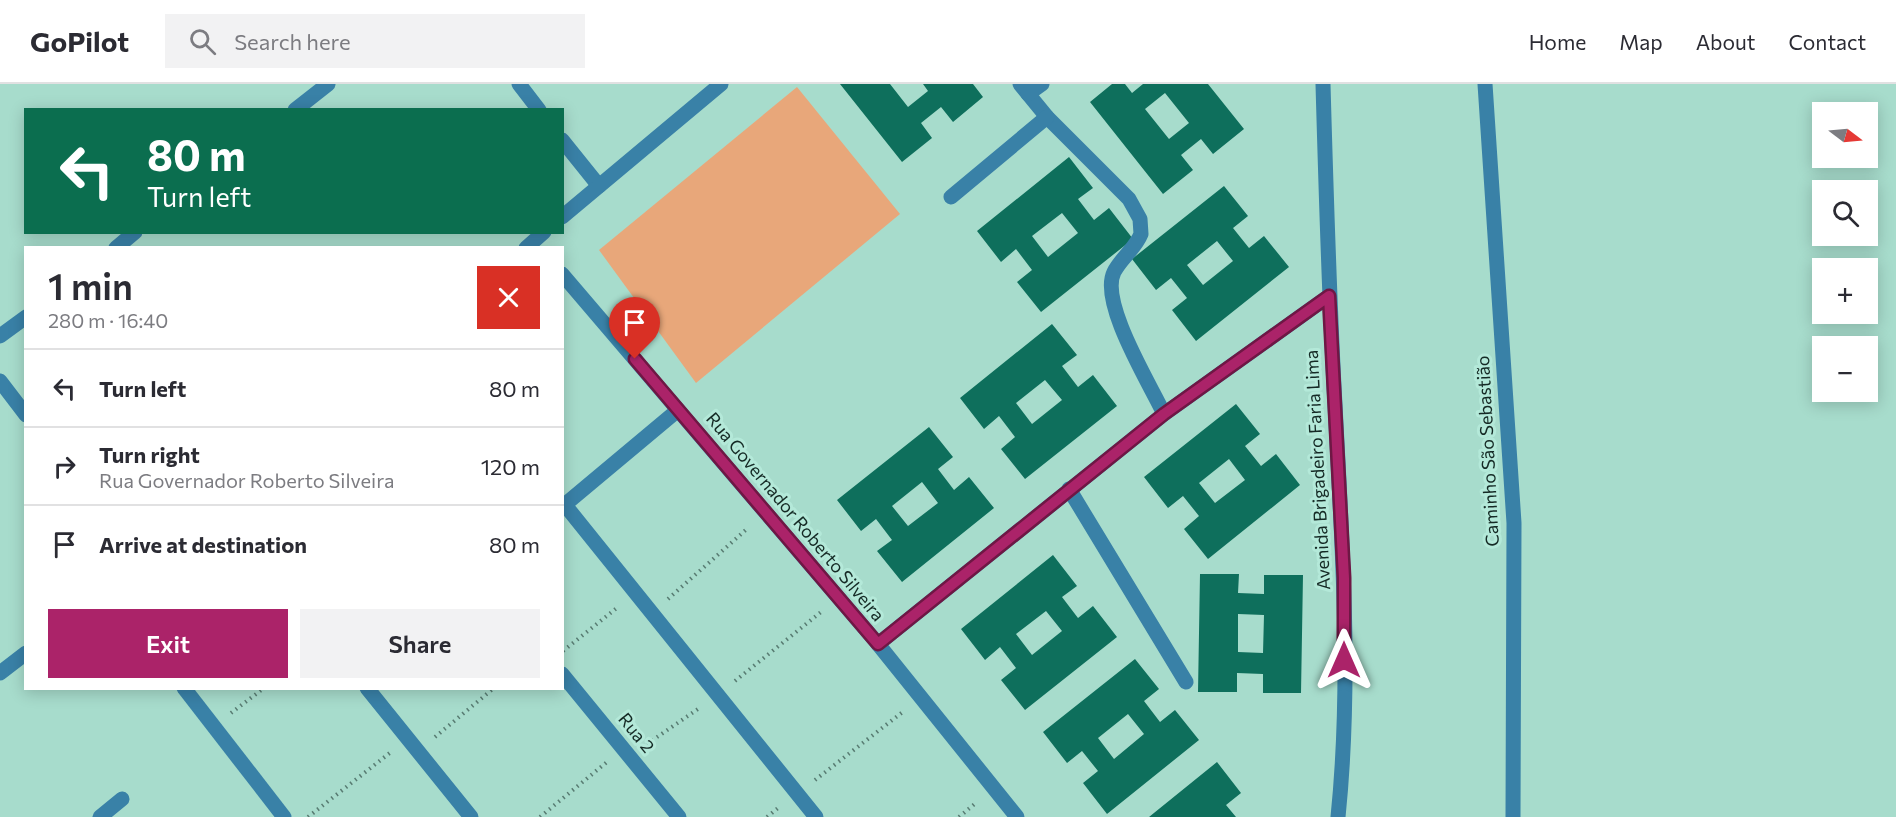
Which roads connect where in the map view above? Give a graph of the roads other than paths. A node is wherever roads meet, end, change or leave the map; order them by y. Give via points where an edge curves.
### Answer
1 (328, 84) edge
2 (519, 84) edge
3 (721, 84) edge
4 (1042, 84) edge
5 (1323, 84) edge
6 (1485, 84) edge
7 (1024, 89) edge
8 (298, 108) edge
9 (537, 108) edge
10 (1047, 117) junction
11 (564, 143) edge
12 (598, 186) junction
13 (951, 197) dead end
14 (564, 215) edge
15 (133, 234) edge
16 (118, 246) edge
17 (564, 276) edge
18 (1329, 296) junction
19 (24, 318) edge
20 (0, 336) edge
21 (0, 381) edge
22 (678, 410) junction
23 (24, 412) edge
24 (1164, 414) junction
25 (1069, 489) junction
26 (564, 506) edge
27 (878, 644) junction
28 (24, 655) edge
29 (0, 673) edge
30 (564, 676) edge
31 (1186, 682) dead end
32 (186, 690) edge
33 (369, 690) edge
34 (122, 799) dead end
35 (100, 817) edge
36 (284, 817) edge
37 (471, 817) edge
38 (679, 817) edge
39 (816, 817) edge
40 (1017, 817) edge
41 (1338, 817) edge
42 (1513, 817) edge

1 - 8 street
2 - 9 street
3 - 12 street
4 - 7 street
5 - 18 street, Avenida Brigadeiro Faria Lima
6 - 42 street, Caminho São Sebastião via 1514,523
7 - 10 street
10 - 13 street
10 - 24 street via 1129,199 1140,219 1141,234 1114,271 1111,297
11 - 12 street
12 - 14 street
15 - 16 street
17 - 22 street, Rua Governador Roberto Silveira
18 - 24 street
18 - 41 street, Avenida Brigadeiro Faria Lima via 1344,578 1342,781
19 - 20 street
21 - 23 street
22 - 26 street
22 - 27 street, Rua Governador Roberto Silveira
24 - 25 street
25 - 27 street
25 - 31 street
26 - 39 street
27 - 40 street, Rua Governador Roberto Silveira
28 - 29 street
30 - 38 street, Rua 2
32 - 36 street
33 - 37 street
34 - 35 street

